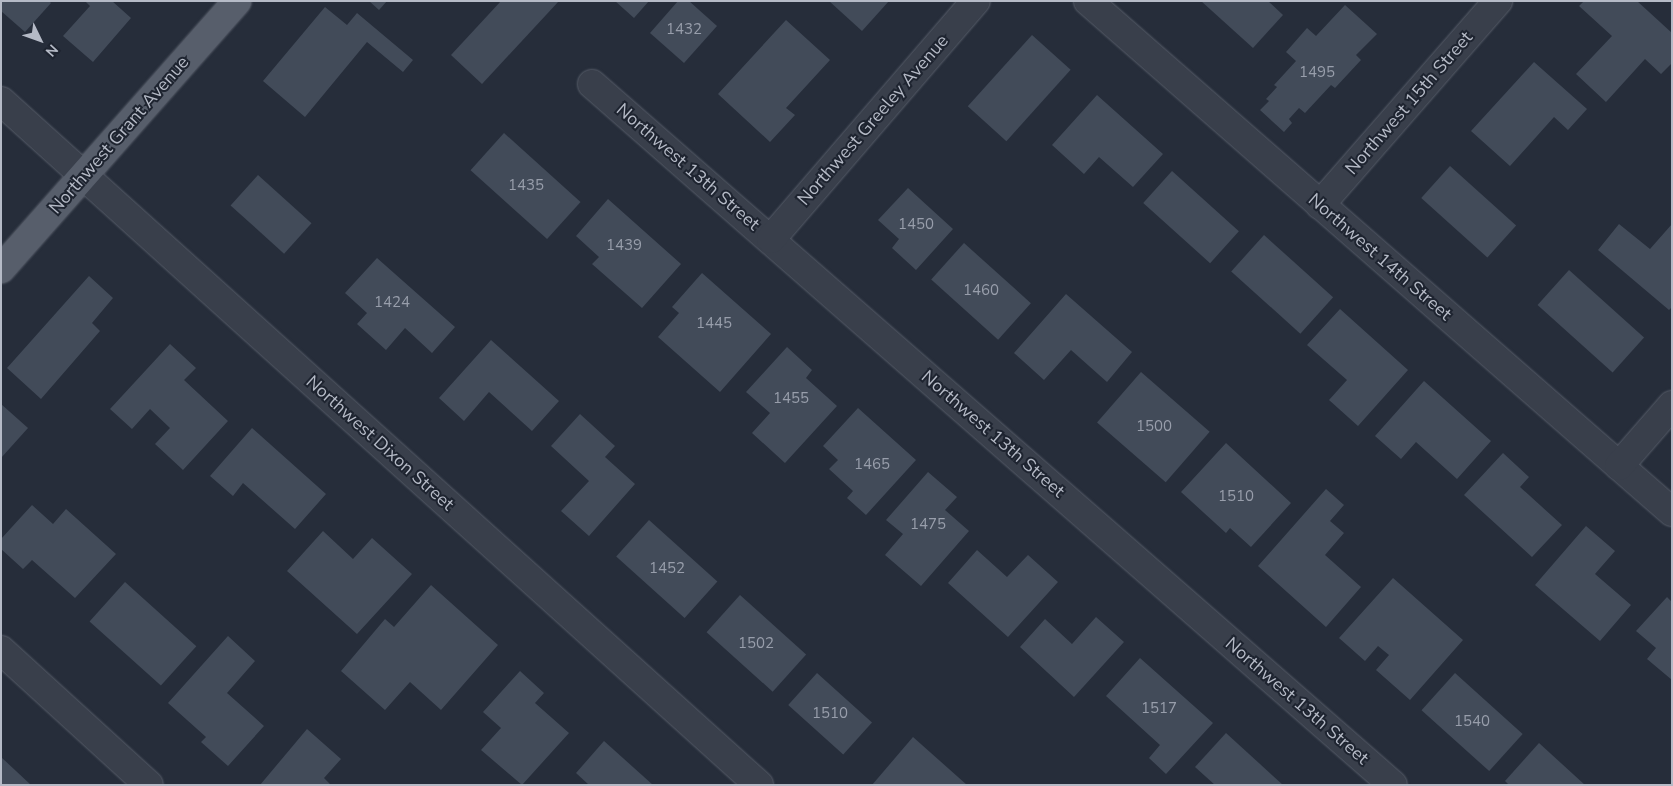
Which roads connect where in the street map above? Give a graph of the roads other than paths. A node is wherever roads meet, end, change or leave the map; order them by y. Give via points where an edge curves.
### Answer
1 (238, 1) edge
2 (976, 1) edge
3 (1088, 1) edge
4 (1498, 1) edge
5 (592, 84) dead end
6 (1, 101) edge
7 (84, 176) junction
8 (1320, 205) junction
9 (772, 239) junction
10 (1, 269) edge
11 (1672, 405) edge
12 (1619, 466) junction
13 (1672, 512) edge
14 (1, 650) edge
15 (149, 785) edge
16 (758, 785) edge
17 (1393, 785) edge

1 - 7 main road, Northwest Grant Avenue
2 - 9 street, Northwest Greeley Avenue
3 - 8 street, Northwest 14th Street
4 - 8 street, Northwest 15th Street
5 - 9 street, Northwest 13th Street
6 - 7 street, Northwest Dixon Street
7 - 10 main road, Northwest Grant Avenue
7 - 16 street, Northwest Dixon Street
8 - 12 street, Northwest 14th Street
9 - 17 street, Northwest 13th Street
11 - 12 street
12 - 13 street, Northwest 14th Street
14 - 15 street

